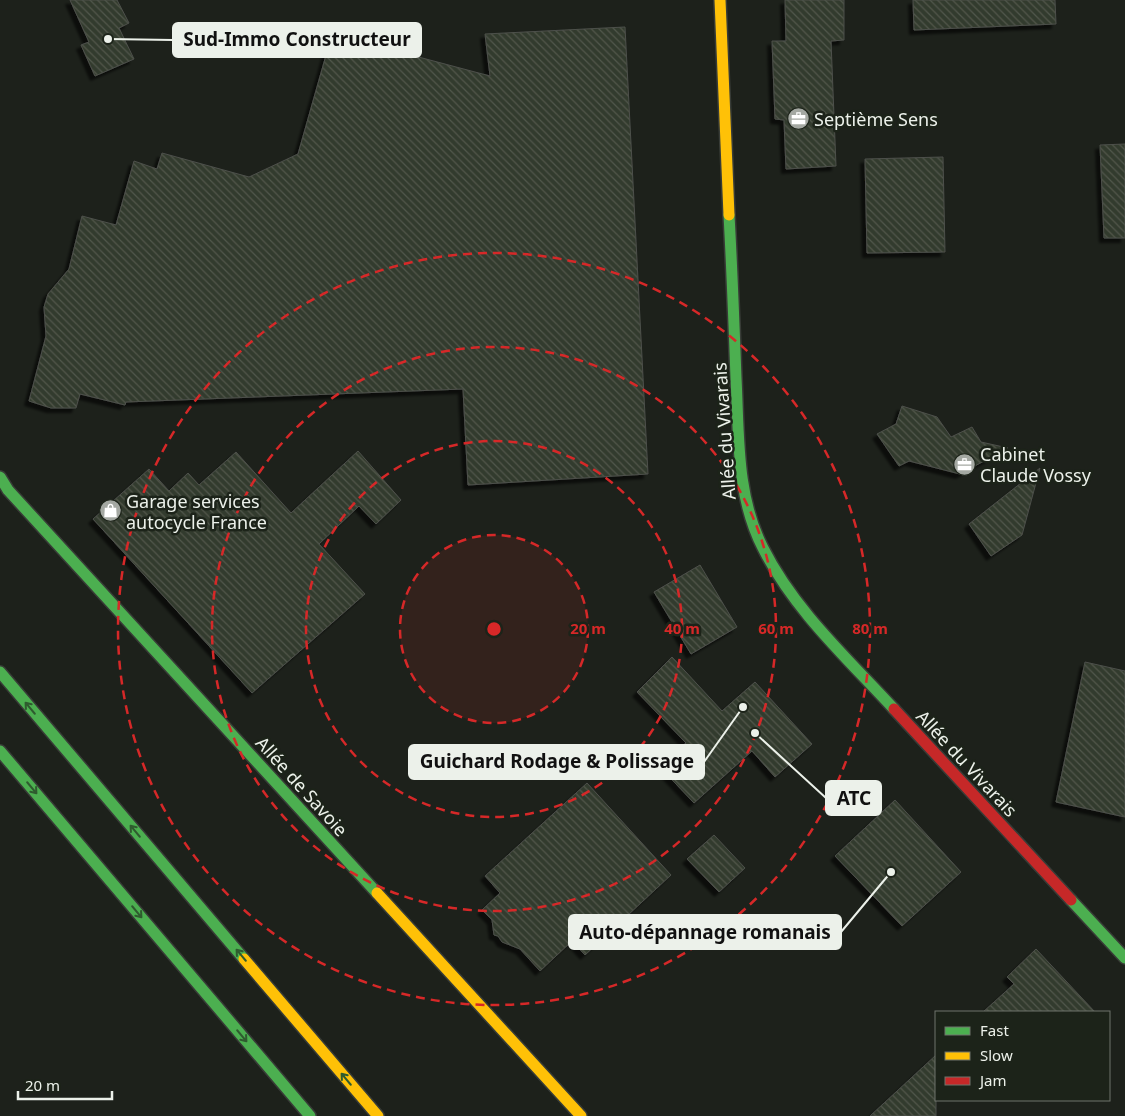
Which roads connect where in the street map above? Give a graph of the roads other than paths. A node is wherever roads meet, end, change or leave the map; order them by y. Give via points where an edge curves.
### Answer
1 (720, 0) edge
2 (0, 477) edge
3 (0, 672) edge
4 (0, 751) edge
5 (1125, 958) edge
6 (310, 1116) edge
7 (378, 1116) edge
8 (581, 1116) edge

1 - 5 main road, Allée du Vivarais via 739,441 745,498 754,529 774,570 811,619
2 - 8 main road, Allée de Savoie via 8,490
7 -> 3 main road
4 -> 6 main road

